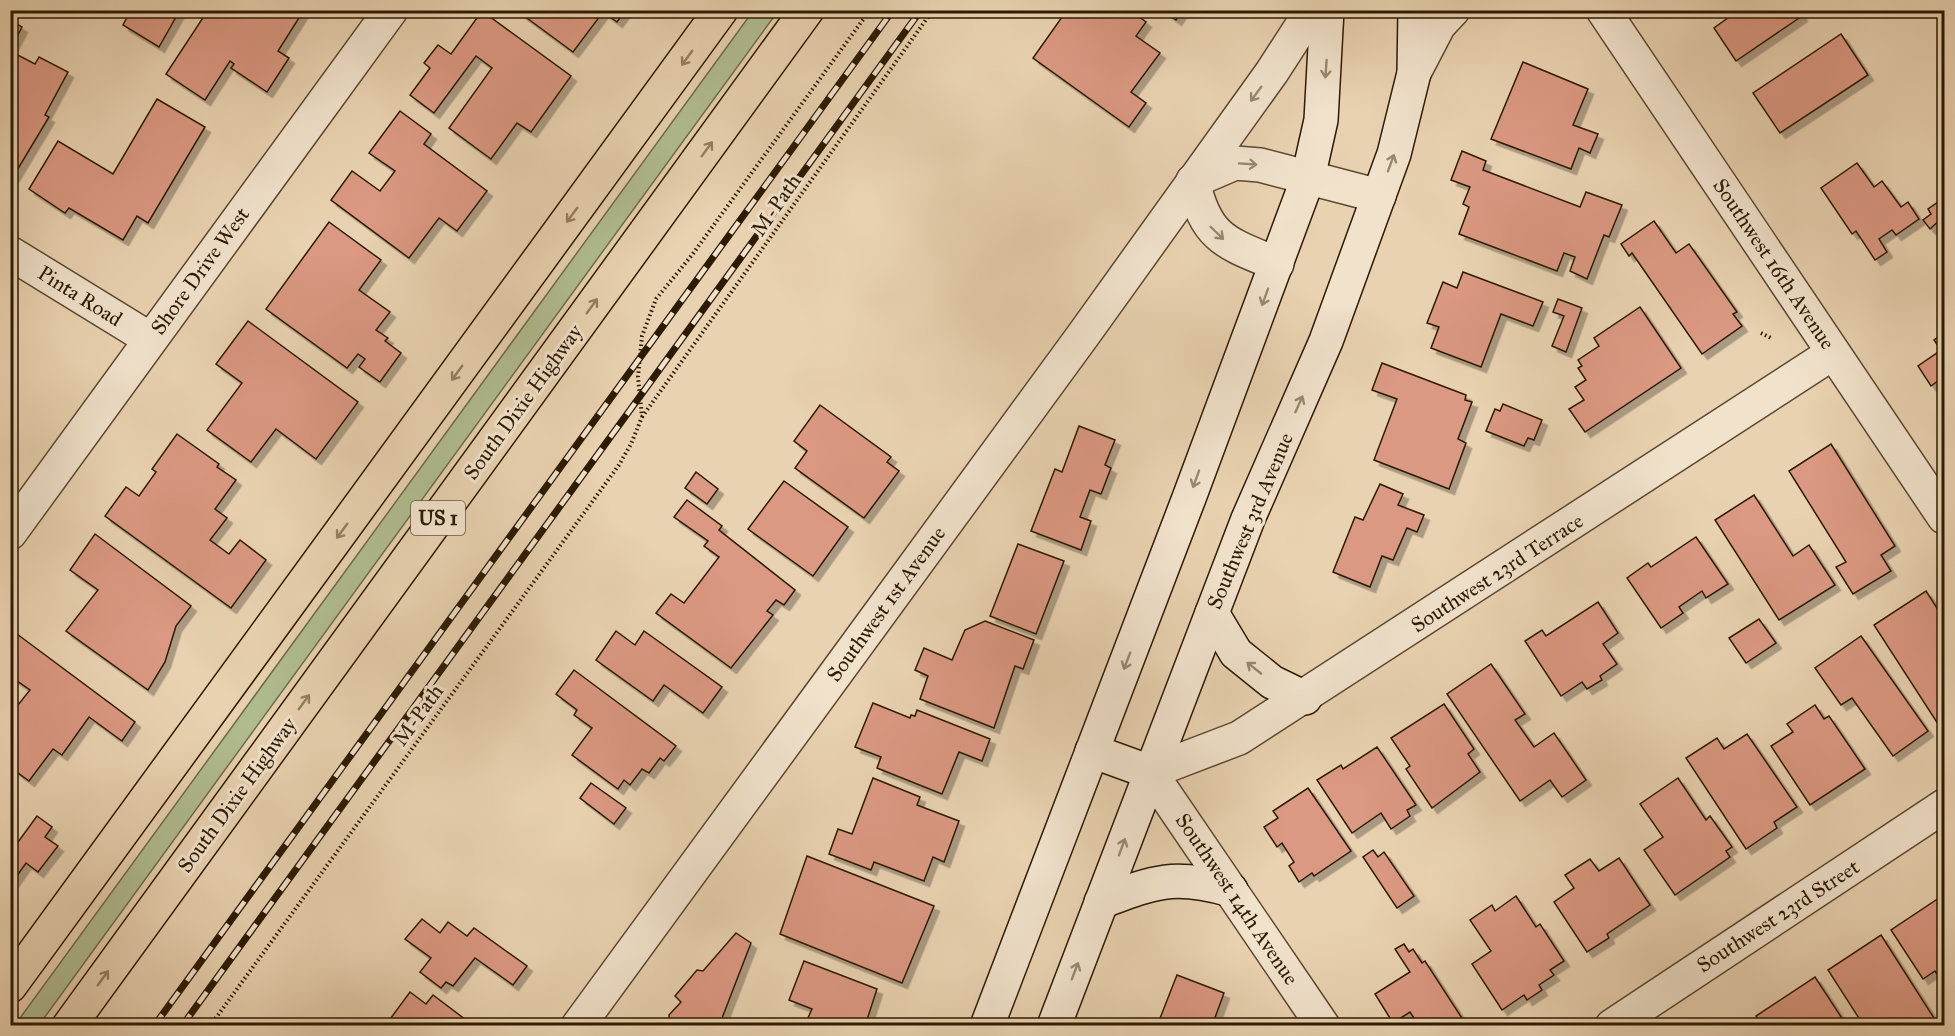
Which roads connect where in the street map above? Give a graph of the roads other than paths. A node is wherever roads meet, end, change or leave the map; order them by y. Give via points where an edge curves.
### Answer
1 (391, 10) edge
2 (721, 10) edge
3 (807, 10) edge
4 (1312, 10) edge
5 (1327, 10) edge
6 (1415, 10) edge
7 (1453, 10) edge
8 (1603, 10) edge
9 (1414, 73) junction
10 (1308, 178) junction
11 (1193, 182) junction
12 (1379, 196) junction
13 (10, 253) edge
14 (1277, 264) junction
15 (150, 339) junction
16 (1833, 353) junction
17 (1944, 517) edge
18 (10, 533) edge
19 (1212, 613) junction
20 (1305, 698) junction
21 (1092, 751) junction
22 (1150, 772) junction
23 (1944, 806) edge
24 (1232, 890) junction
25 (1101, 902) junction
26 (10, 986) edge
27 (69, 1026) edge
28 (578, 1026) edge
29 (987, 1026) edge
30 (1054, 1026) edge
31 (1323, 1026) edge
32 (1612, 1026) edge

1 - 15 street, Shore Drive West
2 -> 26 highway
27 -> 3 highway, South Dixie Highway / US 1
4 -> 11 street, Southwest 1st Avenue
5 -> 10 street via 1321,120
6 - 9 street, Southwest 3rd Avenue
7 - 9 street via 1439,25
8 - 16 street, Southwest 16th Avenue
12 -> 9 street, Southwest 3rd Avenue
11 -> 10 street via 1235,164 1260,165
10 - 12 street
10 - 14 street
11 -> 14 street via 1200,211 1215,234
11 - 28 street, Southwest 1st Avenue
19 -> 12 street, Southwest 3rd Avenue via 1248,519 1326,341
13 - 15 street, Pinta Road
14 -> 21 street
15 - 18 street, Shore Drive West
16 - 17 street, Southwest 16th Avenue
16 - 20 street, Southwest 23rd Terrace
20 -> 19 street via 1272,682 1236,653
19 - 22 street, Southwest 3rd Avenue
20 - 22 street, Southwest 23rd Terrace via 1239,738
21 - 22 street
21 - 29 street
22 - 24 street, Southwest 14th Avenue
25 -> 22 street, Southwest 3rd Avenue
23 - 32 street, Southwest 23rd Street
24 - 25 street via 1200,881 1165,880
24 - 31 street, Southwest 14th Avenue
30 -> 25 street, Southwest 3rd Avenue

